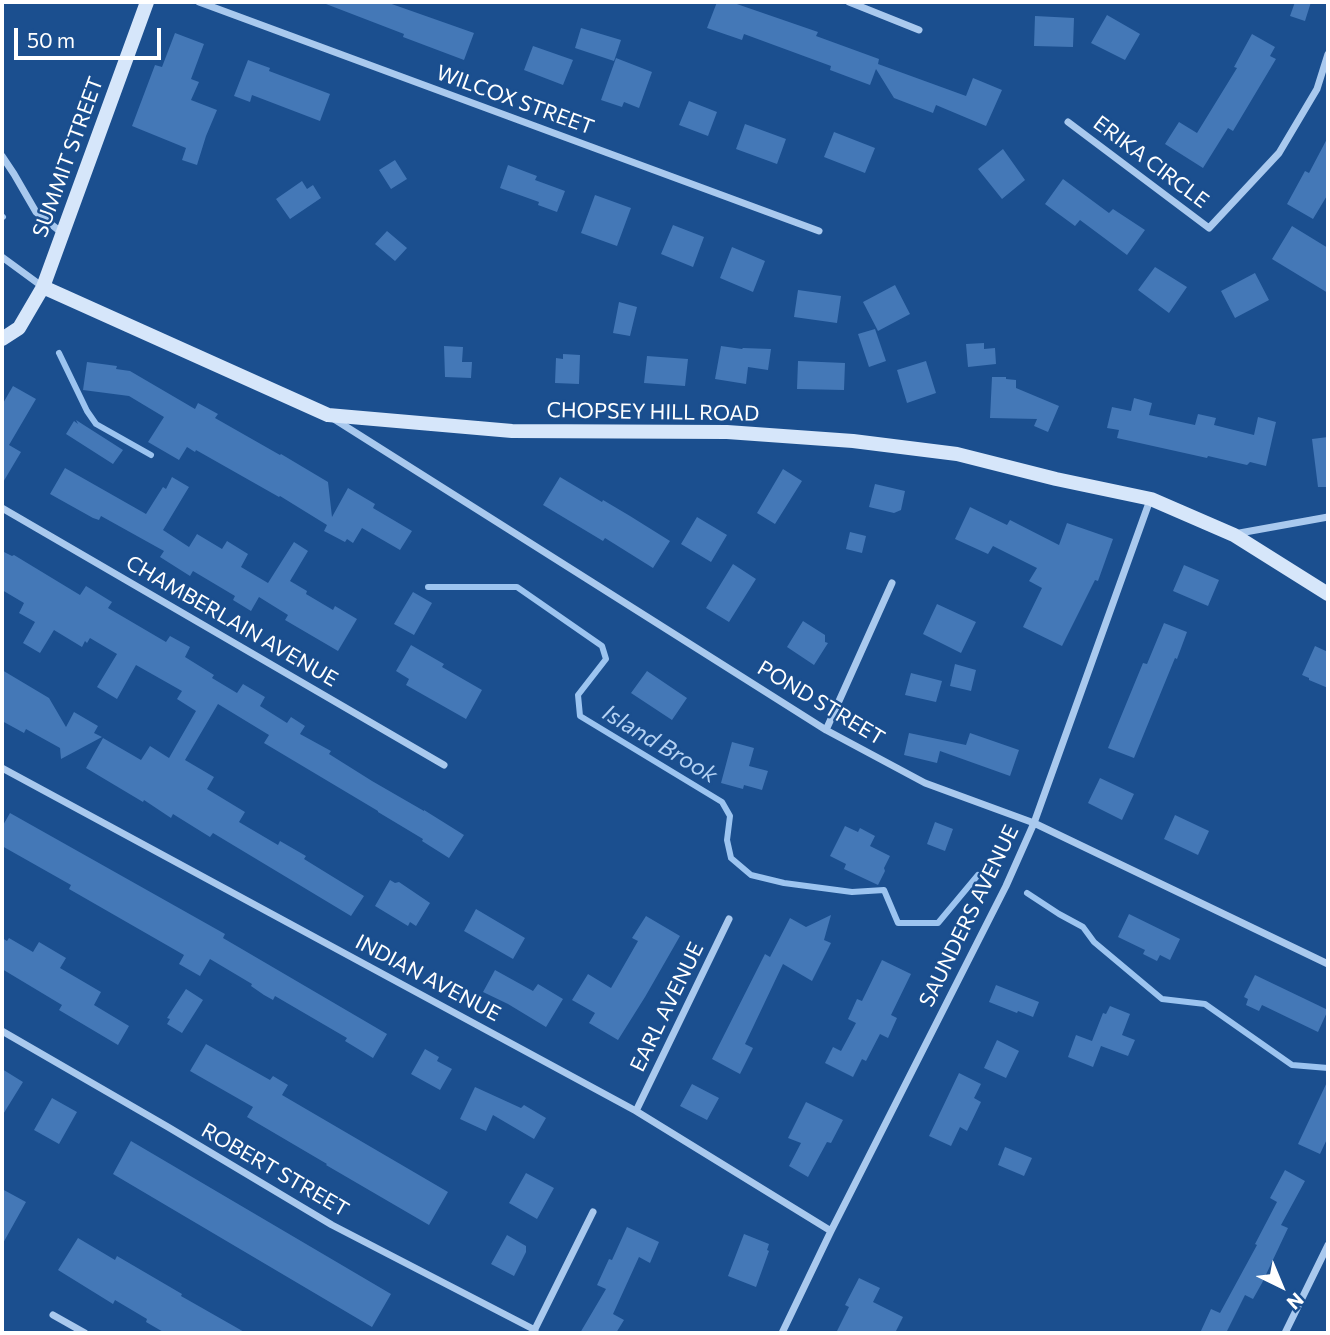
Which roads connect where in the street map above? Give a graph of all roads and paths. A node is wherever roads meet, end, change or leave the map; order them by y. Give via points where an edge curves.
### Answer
1 (147, 2) edge
2 (200, 2) edge
3 (849, 2) edge
4 (919, 30) dead end
5 (1328, 54) edge
6 (1068, 122) dead end
7 (2, 156) edge
8 (819, 231) dead end
9 (62, 233) junction
10 (2, 257) edge
11 (43, 287) junction
12 (2, 339) edge
13 (328, 415) junction
14 (1151, 499) junction
15 (2, 508) edge
16 (1328, 517) edge
17 (1234, 535) junction
18 (892, 583) dead end
19 (1328, 594) edge
20 (826, 730) junction
21 (444, 765) dead end
22 (2, 768) edge
23 (1034, 823) junction
24 (729, 919) dead end
25 (1328, 964) edge
26 (2, 1031) edge
27 (636, 1111) junction
28 (593, 1212) dead end
29 (831, 1231) junction
30 (1328, 1245) edge
31 (53, 1315) dead end
32 (534, 1331) edge
33 (85, 1333) edge
34 (782, 1333) edge
35 (1285, 1333) edge

1 - 9 street, SUMMIT STREET
2 - 8 street, WILCOX STREET
3 - 4 street
5 - 6 street, ERIKA CIRCLE via 1317,89 1279,153 1209,228
7 - 9 street via 36,212
9 - 11 street, SUMMIT STREET
10 - 11 street
11 - 12 street via 19,328
11 - 13 street, CHOPSEY HILL ROAD
13 - 14 street, CHOPSEY HILL ROAD via 512,431 727,432 853,441 957,454
13 - 20 street, POND STREET
14 - 17 street, CHOPSEY HILL ROAD
14 - 23 street, SAUNDERS AVENUE
15 - 21 street, CHAMBERLAIN AVENUE
16 - 17 street
17 - 19 street, CHOPSEY HILL ROAD
18 - 20 street
20 - 23 street, POND STREET via 925,783
22 - 27 street, INDIAN AVENUE
23 - 25 street, POND STREET
23 - 29 street, SAUNDERS AVENUE
24 - 27 street, EARL AVENUE
26 - 32 street, ROBERT STREET via 332,1224
27 - 29 street, INDIAN AVENUE
28 - 32 street
29 - 34 street, SAUNDERS AVENUE
30 - 35 street
31 - 33 street

